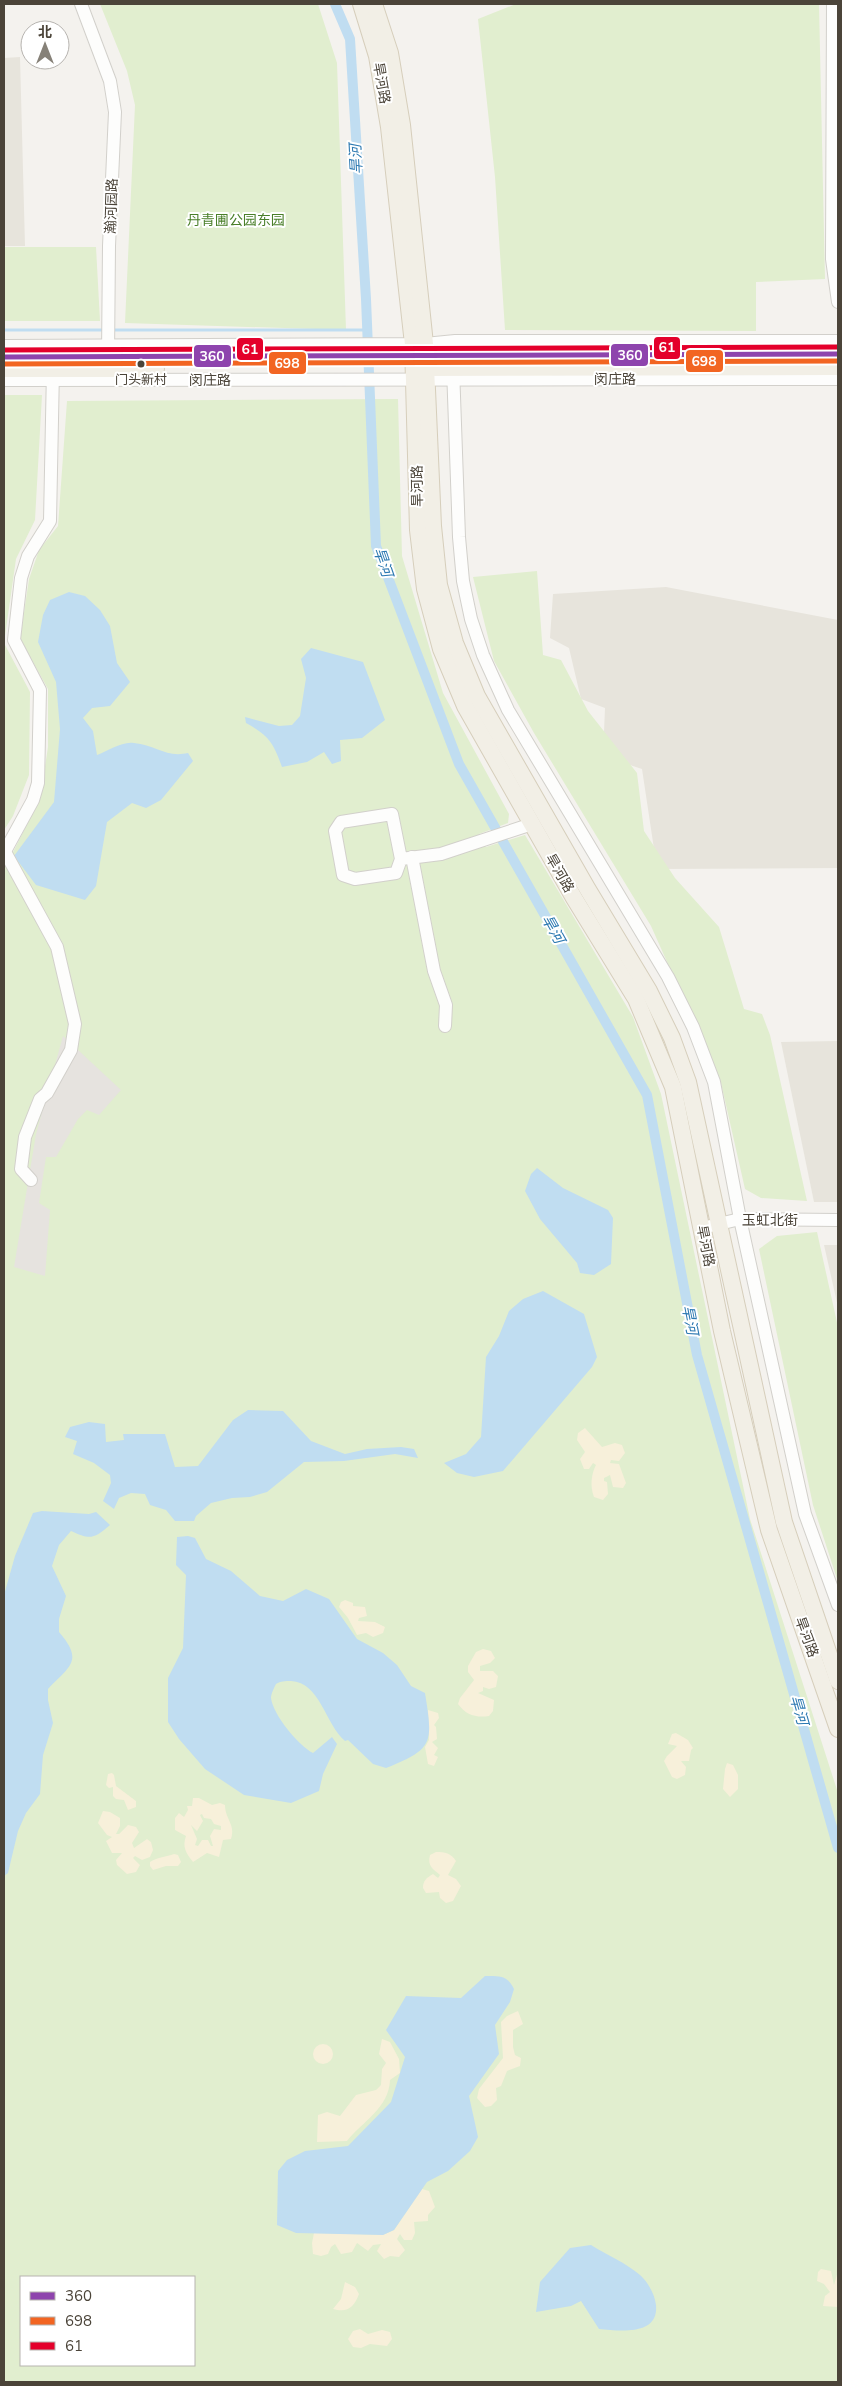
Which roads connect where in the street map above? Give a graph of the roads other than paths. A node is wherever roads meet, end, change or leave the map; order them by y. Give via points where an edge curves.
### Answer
1 (81, 4) edge
2 (361, 4) edge
3 (374, 4) edge
4 (833, 4) edge
5 (838, 302) edge
6 (108, 341) junction
7 (600, 341) junction
8 (838, 341) edge
9 (4, 346) edge
10 (625, 354) junction
11 (838, 354) edge
12 (4, 357) edge
13 (357, 362) junction
14 (391, 362) junction
15 (420, 362) junction
16 (838, 368) edge
17 (4, 369) edge
18 (53, 374) junction
19 (453, 374) junction
20 (838, 378) edge
21 (4, 380) edge
22 (526, 826) junction
23 (5, 851) edge
24 (407, 858) junction
25 (446, 1026) dead end
26 (687, 1108) junction
27 (31, 1180) dead end
28 (740, 1219) junction
29 (838, 1220) edge
30 (720, 1224) junction
31 (702, 1228) junction
32 (838, 1605) edge
33 (838, 1681) edge
34 (838, 1729) edge

1 - 6 street, 瀚河园路 via 110,81 115,112
2 - 15 main road, 旱河路 via 384,88
3 - 15 main road, 旱河路 via 390,53 396,86
4 - 5 street via 832,259
6 - 9 street, 闵庄路
6 - 12 main road, 闵庄路
6 - 13 main road, 闵庄路
6 - 18 street
7 - 8 street, 闵庄路
7 - 10 street
7 - 15 street, 闵庄路 via 456,341
10 - 11 main road, 闵庄路
10 - 15 main road, 闵庄路 via 457,355
13 - 14 main road
13 - 14 street
13 - 18 main road, 闵庄路
14 - 15 main road, 闵庄路
14 - 15 street, 闵庄路
15 - 19 main road, 闵庄路
15 - 22 main road, 旱河路 via 418,530 425,589 441,650 465,706
15 - 26 main road, 旱河路 via 439,585 456,643 477,696 649,990 672,1038
16 - 19 main road, 闵庄路
17 - 18 main road, 闵庄路
18 - 21 street, 闵庄路
18 - 23 street via 50,521 28,556 21,578 14,640 40,690 38,783 33,800
19 - 20 street, 闵庄路
19 - 28 street via 459,537 470,619 508,710 668,977 693,1027 714,1082
22 - 24 street via 441,854
22 - 26 main road, 旱河路 via 636,999
23 - 27 street via 57,947 75,1024 71,1050 47,1093 40,1099 24,1137 21,1170
24 - 24 street via 392,814 341,822 335,831 343,875 355,878 396,873
24 - 25 street via 434,971 446,1005
26 - 30 main road, 旱河路
26 - 31 main road, 旱河路
28 - 29 street, 玉虹北街
28 - 30 street, 玉虹北街
28 - 32 street via 805,1514
30 - 31 street, 玉虹北街
30 - 33 main road, 旱河路 via 784,1522
31 - 34 main road, 旱河路 via 722,1331 769,1530

